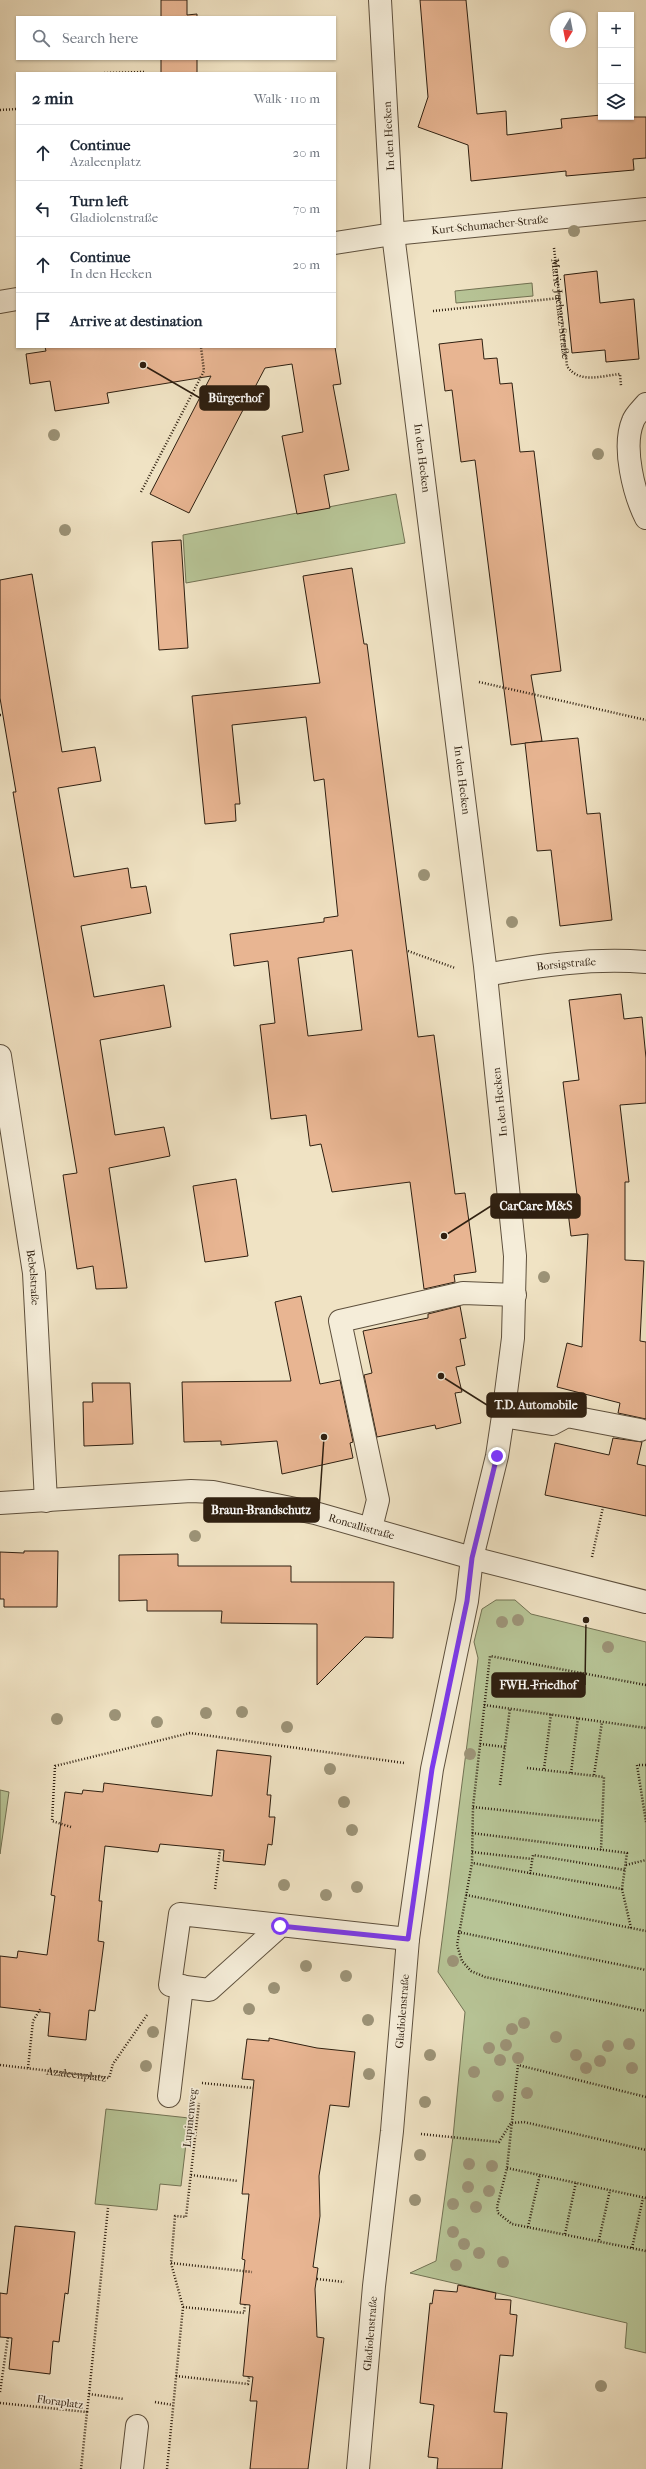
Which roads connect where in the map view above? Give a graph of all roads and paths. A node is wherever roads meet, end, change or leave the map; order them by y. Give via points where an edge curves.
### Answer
1 (380, 0) edge
2 (16, 109) edge
3 (0, 110) edge
4 (646, 209) edge
5 (550, 219) junction
6 (393, 234) junction
7 (336, 244) edge
8 (560, 298) junction
9 (16, 299) edge
10 (0, 302) edge
11 (404, 314) junction
12 (201, 348) edge
13 (621, 388) dead end
14 (646, 404) edge
15 (141, 492) dead end
16 (646, 518) edge
17 (449, 676) junction
18 (646, 720) edge
19 (408, 951) dead end
20 (646, 962) edge
21 (486, 971) junction
22 (0, 1056) edge
23 (515, 1295) junction
24 (503, 1416) junction
25 (640, 1430) dead end
26 (46, 1501) junction
27 (0, 1503) edge
28 (602, 1507) dead end
29 (371, 1528) junction
30 (472, 1558) junction
31 (586, 1587) junction
32 (646, 1602) edge
33 (646, 1685) edge
34 (484, 1705) junction
35 (510, 1708) junction
36 (551, 1714) junction
37 (578, 1718) junction
38 (602, 1722) junction
39 (646, 1728) edge
40 (480, 1744) junction
41 (505, 1747) junction
42 (646, 1764) edge
43 (527, 1768) dead end
44 (432, 1769) junction
45 (544, 1769) junction
46 (571, 1773) junction
47 (594, 1775) junction
48 (500, 1785) dead end
49 (473, 1807) junction
50 (602, 1820) junction
51 (646, 1822) edge
52 (71, 1827) dead end
53 (472, 1833) junction
54 (220, 1850) dead end
55 (601, 1850) junction
56 (472, 1852) junction
57 (532, 1859) junction
58 (646, 1860) edge
59 (472, 1863) junction
60 (626, 1865) junction
61 (625, 1870) junction
62 (530, 1874) junction
63 (622, 1889) junction
64 (466, 1895) junction
65 (213, 1917) junction
66 (280, 1926) junction
67 (631, 1928) junction
68 (646, 1931) edge
69 (458, 1932) junction
70 (408, 1939) junction
71 (646, 1970) edge
72 (176, 1986) junction
73 (41, 2008) dead end
74 (646, 2011) edge
75 (0, 2065) edge
76 (28, 2068) junction
77 (203, 2075) dead end
78 (202, 2083) junction
79 (253, 2088) dead end
80 (201, 2090) dead end
81 (169, 2096) dead end
82 (646, 2097) edge
83 (200, 2098) dead end
84 (511, 2123) junction
85 (392, 2131) junction
86 (646, 2150) edge
87 (506, 2168) junction
88 (540, 2174) junction
89 (191, 2175) junction
90 (238, 2180) dead end
91 (576, 2182) junction
92 (610, 2190) junction
93 (645, 2198) edge
94 (108, 2208) dead end
95 (528, 2227) junction
96 (565, 2234) junction
97 (599, 2240) junction
98 (632, 2248) junction
99 (646, 2251) edge
100 (171, 2263) junction
101 (252, 2272) dead end
102 (245, 2305) dead end
103 (183, 2307) junction
104 (8, 2338) dead end
105 (176, 2376) junction
106 (249, 2377) dead end
107 (0, 2392) edge
108 (89, 2394) junction
109 (125, 2399) dead end
110 (155, 2402) dead end
111 (0, 2403) edge
112 (174, 2405) junction
113 (87, 2412) junction
114 (137, 2426) dead end
115 (81, 2469) edge
116 (132, 2469) edge
117 (167, 2469) edge
118 (358, 2469) edge

1 - 6 street, In den Hecken
2 - 3 path
4 - 5 street, Kurt-Schumacher-Straße
5 - 6 street, Kurt-Schumacher-Straße
5 - 8 path, Marie-Juchacz-Straße
6 - 7 street, Kurt-Schumacher-Straße
6 - 11 street, In den Hecken
8 - 11 path
8 - 13 path, Marie-Juchacz-Straße via 567,366 572,374 583,378 620,374
9 - 10 street
11 - 17 street, In den Hecken
12 - 15 path via 204,371
14 - 16 street via 633,421 630,444 638,502
17 - 18 path
17 - 21 street, In den Hecken
19 - 21 path via 461,970
20 - 21 street, Borsigstraße via 601,960
21 - 23 street, In den Hecken via 515,1256
22 - 26 street, Bebelstraße via 34,1273
23 - 24 street, In den Hecken via 510,1368
23 - 29 street via 463,1294 340,1321 378,1500
24 - 25 street via 552,1424 567,1416
24 - 30 street, In den Hecken via 497,1456
26 - 27 street, Roncallistraße
26 - 29 street, Roncallistraße via 191,1491 213,1492 315,1513
28 - 31 path
29 - 30 street, Roncallistraße
30 - 31 street, Roncallistraße
30 - 44 street, Gladiolenstraße via 467,1601
31 - 32 street, Roncallistraße
33 - 34 path via 490,1656
34 - 35 path
34 - 40 path
35 - 36 path
35 - 41 path
36 - 37 path
36 - 45 path
37 - 38 path
37 - 46 path
38 - 39 path
38 - 47 path
40 - 41 path
40 - 49 path
41 - 48 path
42 - 51 path via 637,1765
43 - 45 path
44 - 52 path via 363,1756 190,1733 55,1766 52,1821
44 - 70 street, Gladiolenstraße
45 - 46 path
46 - 47 path
47 - 50 path via 604,1777
49 - 50 path
49 - 53 path
50 - 55 path
53 - 55 path
53 - 56 path
54 - 65 path
55 - 60 path via 626,1853
56 - 57 path
56 - 59 path
57 - 61 path via 532,1855
57 - 62 path
58 - 60 path
59 - 62 path
59 - 64 path
60 - 61 path
61 - 63 path
62 - 63 path
63 - 67 path
64 - 67 path
64 - 69 path
65 - 66 street
65 - 72 street via 180,1914
66 - 70 street
66 - 72 street via 209,1990
67 - 68 path
69 - 71 path
69 - 74 path via 457,1945 462,1961 471,1971 484,1977
70 - 85 street, Gladiolenstraße
72 - 76 path, Azaleenplatz via 162,1984 157,2001 113,2064 109,2078
72 - 81 street
73 - 76 path via 34,2021
75 - 76 path, Azaleenplatz
77 - 78 path, Lupinenweg
78 - 79 path
78 - 80 path, Lupinenweg
82 - 84 path via 518,2065
83 - 89 path, Lupinenweg
84 - 85 path via 499,2142
84 - 86 path via 524,2122
84 - 87 path
85 - 118 street, Gladiolenstraße via 374,2286
87 - 88 path
87 - 95 path via 498,2198 498,2213 512,2224
88 - 91 path
88 - 95 path
89 - 90 path
89 - 100 path, Lupinenweg via 186,2217 175,2216
91 - 92 path
91 - 96 path
92 - 93 path
92 - 97 path
93 - 98 path
94 - 108 path
95 - 96 path
96 - 97 path
97 - 98 path
98 - 99 path
100 - 101 path
100 - 103 path
102 - 103 path via 244,2313
103 - 105 path
104 - 107 path
105 - 106 path via 248,2384
105 - 112 path
108 - 109 path
108 - 113 path
110 - 112 path
111 - 113 path, Floraplatz
112 - 117 path
113 - 115 path, Floraplatz
114 - 116 street

